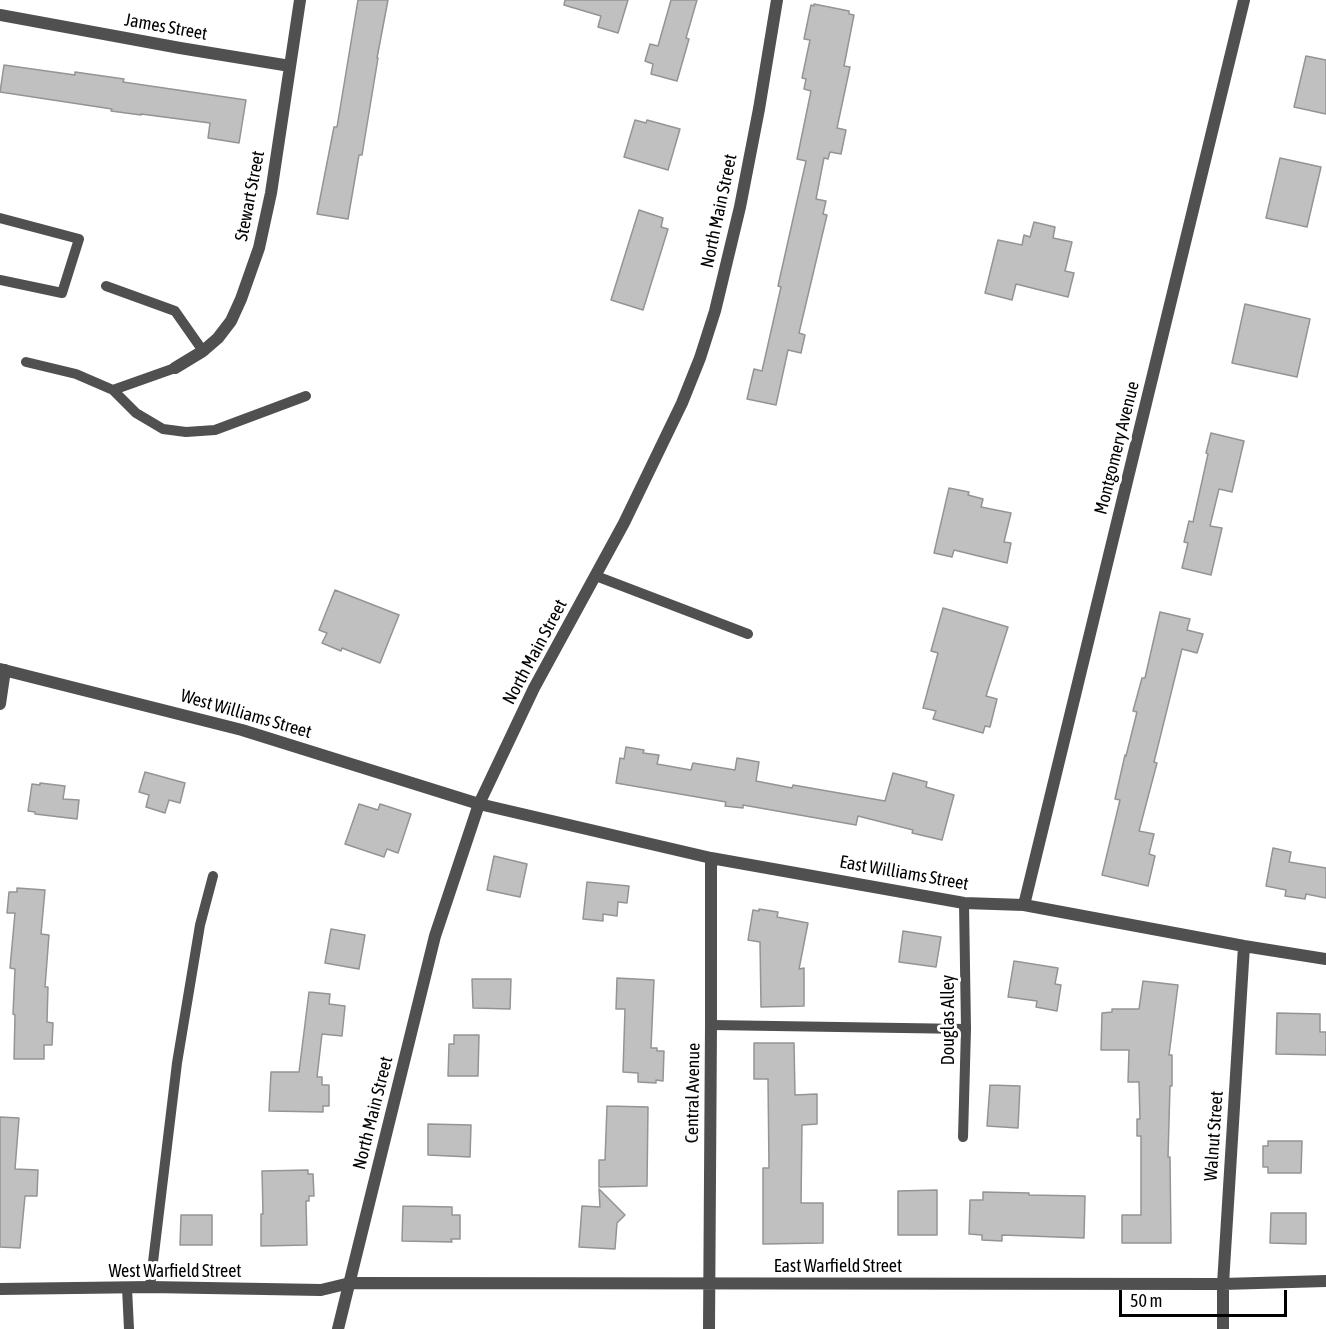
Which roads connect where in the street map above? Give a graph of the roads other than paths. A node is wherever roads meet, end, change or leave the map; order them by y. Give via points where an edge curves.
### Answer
1 (300, 0) edge
2 (777, 0) edge
3 (1244, 0) edge
4 (0, 15) edge
5 (290, 66) junction
6 (0, 218) edge
7 (0, 280) edge
8 (106, 286) dead end
9 (203, 351) junction
10 (26, 362) dead end
11 (175, 369) joint
12 (113, 390) junction
13 (306, 396) dead end
14 (596, 576) junction
15 (748, 634) dead end
16 (3, 670) edge
17 (0, 704) edge
18 (479, 804) junction
19 (711, 858) junction
20 (213, 876) dead end
21 (964, 903) junction
22 (1024, 905) junction
23 (1244, 946) junction
24 (1326, 959) edge
25 (711, 1025) junction
26 (966, 1029) junction
27 (963, 1137) dead end
28 (1326, 1281) edge
29 (350, 1283) junction
30 (709, 1284) junction
31 (1223, 1284) junction
32 (150, 1287) junction
33 (127, 1288) junction
34 (0, 1289) edge
35 (129, 1329) edge
36 (338, 1329) edge
37 (709, 1329) edge
38 (1222, 1329) edge

1 - 5 street, Stewart Street
2 - 14 street, North Main Street via 744,186 715,311 682,403
3 - 22 street, Montgomery Avenue
4 - 5 street, James Street
5 - 9 street, Stewart Street via 259,248 231,321
6 - 7 lane via 79,239 62,292
8 - 9 lane via 175,310
9 - 11 street, Stewart Street
10 - 12 lane via 76,374
11 - 12 lane
12 - 13 lane via 136,413 163,429 186,432 215,430
14 - 15 lane
14 - 18 street, North Main Street via 534,688
16 - 17 street
16 - 18 street, West Williams Street via 242,730
18 - 19 street, East Williams Street
18 - 29 street, North Main Street via 435,936
19 - 21 street, East Williams Street
19 - 25 street, Central Avenue
20 - 32 lane via 200,925 177,1063
21 - 22 street, East Williams Street
21 - 26 lane, Douglas Alley
22 - 23 street, East Williams Street
23 - 24 street, East Williams Street
23 - 31 street, Walnut Street
25 - 26 lane
25 - 30 street, Central Avenue
26 - 27 lane, Douglas Alley
28 - 31 street, East Warfield Street
29 - 30 street, East Warfield Street
29 - 32 street, West Warfield Street via 321,1290
29 - 36 street, North Main Street
30 - 31 street, East Warfield Street
30 - 37 street, Central Avenue
31 - 38 street, Walnut Street
32 - 33 street, West Warfield Street
33 - 34 street, West Warfield Street
33 - 35 lane

